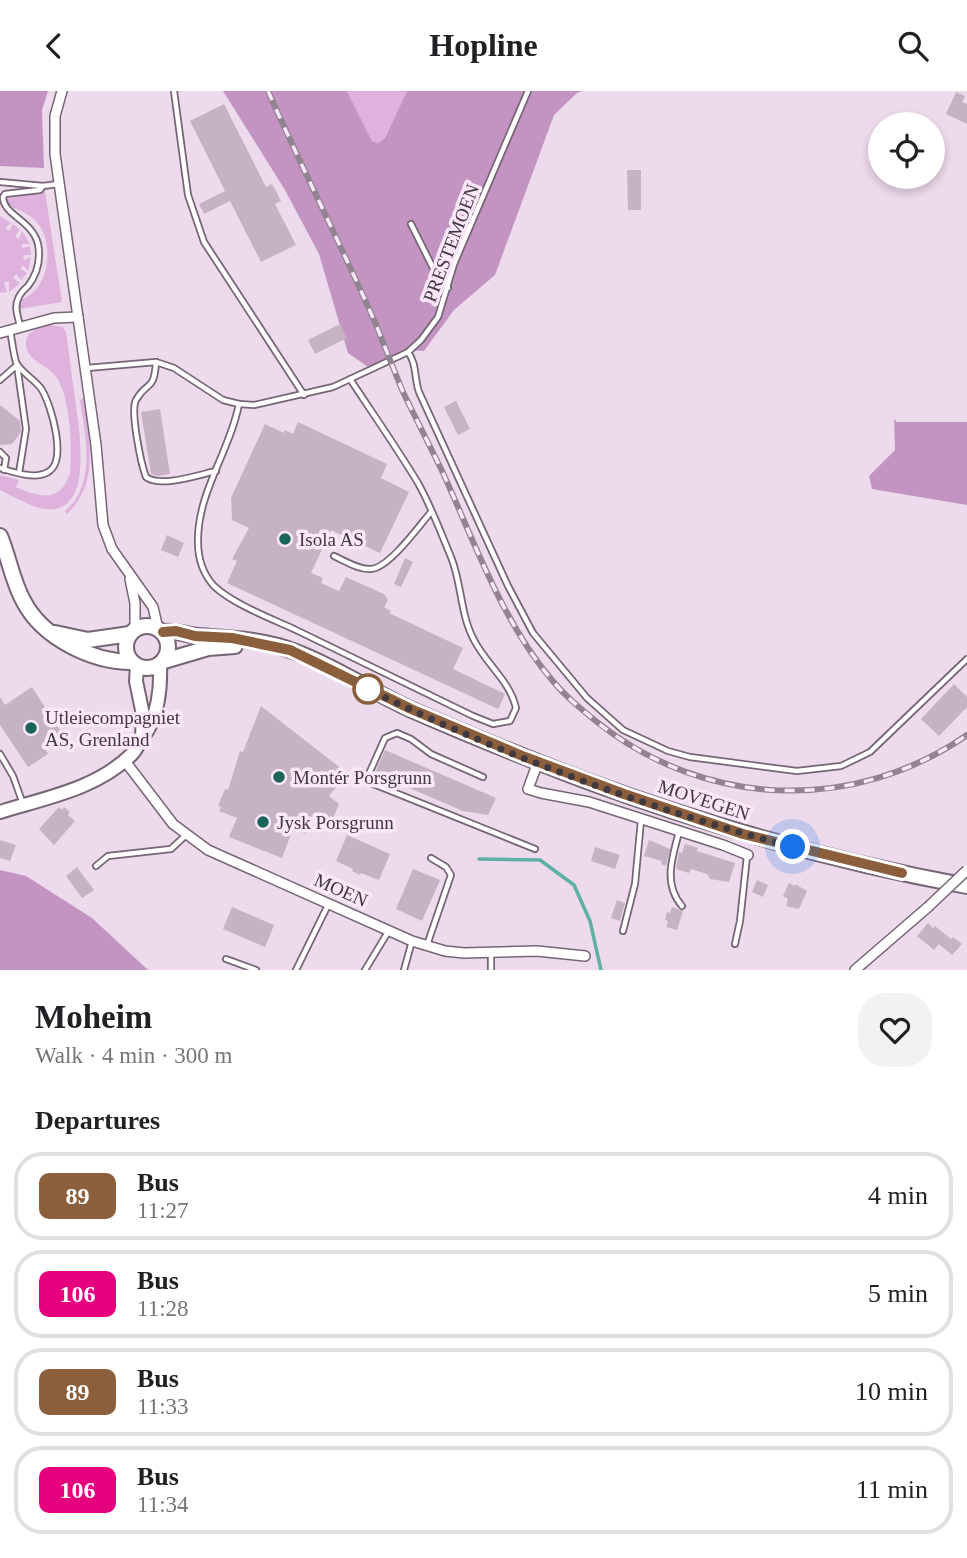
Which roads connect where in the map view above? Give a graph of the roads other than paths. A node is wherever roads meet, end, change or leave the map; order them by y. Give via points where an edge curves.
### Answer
1 (62, 91) edge
2 (173, 91) edge
3 (528, 91) edge
4 (0, 182) edge
5 (59, 184) junction
6 (43, 185) junction
7 (411, 224) dead end
8 (447, 288) junction
9 (78, 317) junction
10 (15, 328) junction
11 (0, 333) edge
12 (408, 352) junction
13 (156, 362) junction
14 (17, 365) junction
15 (86, 368) junction
16 (350, 379) junction
17 (0, 380) edge
18 (304, 395) junction
19 (239, 404) junction
20 (0, 451) edge
21 (2, 469) edge
22 (216, 471) junction
23 (19, 473) junction
24 (431, 512) junction
25 (1, 540) edge
26 (334, 556) dead end
27 (130, 577) junction
28 (160, 631) junction
29 (132, 632) junction
30 (54, 633) junction
31 (253, 643) junction
32 (967, 659) edge
33 (162, 663) junction
34 (134, 664) junction
35 (142, 737) junction
36 (0, 754) edge
37 (125, 761) junction
38 (538, 762) junction
39 (482, 777) dead end
40 (23, 805) junction
41 (0, 812) edge
42 (641, 820) junction
43 (679, 832) junction
44 (186, 835) junction
45 (535, 849) dead end
46 (748, 855) joint
47 (431, 858) dead end
48 (96, 866) dead end
49 (967, 870) edge
50 (967, 886) edge
51 (328, 904) junction
52 (682, 906) dead end
53 (389, 931) junction
54 (623, 931) dead end
55 (412, 941) junction
56 (735, 944) dead end
57 (426, 946) junction
58 (491, 953) junction
59 (585, 957) dead end
60 (226, 959) dead end
61 (256, 970) edge
62 (296, 970) edge
63 (365, 970) edge
64 (404, 970) edge
65 (491, 970) edge
66 (855, 970) edge

1 - 5 street via 54,136
2 - 18 lane via 188,195 204,242
3 - 8 lane, PRESTEMOEN
4 - 6 lane
5 - 6 lane
5 - 9 street
6 - 10 lane via 40,190 3,197 6,209 34,234 39,254 35,277 19,295
7 - 8 lane
8 - 12 lane, PRESTEMOEN via 438,317
9 - 10 street
9 - 15 street
10 - 11 street
10 - 14 lane
12 - 16 lane, PRESTEMOEN
12 - 32 lane via 415,364 419,392 522,614 587,698 623,730 690,757 797,771 830,768 870,752
13 - 15 lane
13 - 19 lane, PRESTEMOEN via 174,368 223,400
13 - 22 lane via 155,378 138,396 134,409 146,477 163,482
14 - 17 lane
14 - 23 lane via 26,429
14 - 23 lane via 41,388 51,407 57,455 49,472
15 - 27 street via 103,524
16 - 18 lane, PRESTEMOEN
16 - 24 lane via 419,485
18 - 19 lane, PRESTEMOEN
19 - 22 lane
20 - 21 lane via 6,458
21 - 23 lane
22 - 24 lane via 200,514 198,545 202,569 215,587 473,716 503,724 514,716 514,699 474,640 452,560
24 - 26 lane via 377,568 360,568
25 - 30 main road via 24,603
27 - 28 street via 153,607
27 - 29 street via 135,603
28 - 29 main road via 146,626
28 - 31 main road, MOVEGEN
28 - 33 main road via 169,643
29 - 30 main road via 88,640
29 - 34 main road via 126,646
30 - 34 main road via 70,647
31 - 33 main road, MOVEGEN via 208,648
31 - 38 main road, MOVEGEN via 290,650 401,705
33 - 34 main road via 148,669
33 - 35 main road via 157,705
34 - 35 main road
35 - 37 main road
36 - 40 lane
37 - 40 main road via 81,787
37 - 44 street, MOEN
38 - 42 street, MOVEGEN via 528,789 578,799
38 - 50 main road, MOVEGEN via 743,834
39 - 45 lane via 397,733 385,738 368,776 371,783
40 - 41 main road
42 - 43 street, MOVEGEN
42 - 54 lane via 635,884
43 - 46 street, MOVEGEN
43 - 52 lane via 670,876
44 - 48 lane via 171,849 108,856
44 - 51 street, MOEN via 228,860
46 - 56 lane
47 - 57 lane via 451,876
49 - 66 street, bridge
51 - 53 street, MOEN
51 - 62 lane
53 - 55 street, MOEN
53 - 63 lane
55 - 57 street, MOEN
55 - 64 lane
57 - 58 street, MOEN
58 - 59 street, MOEN via 537,951
58 - 65 lane
60 - 61 lane

